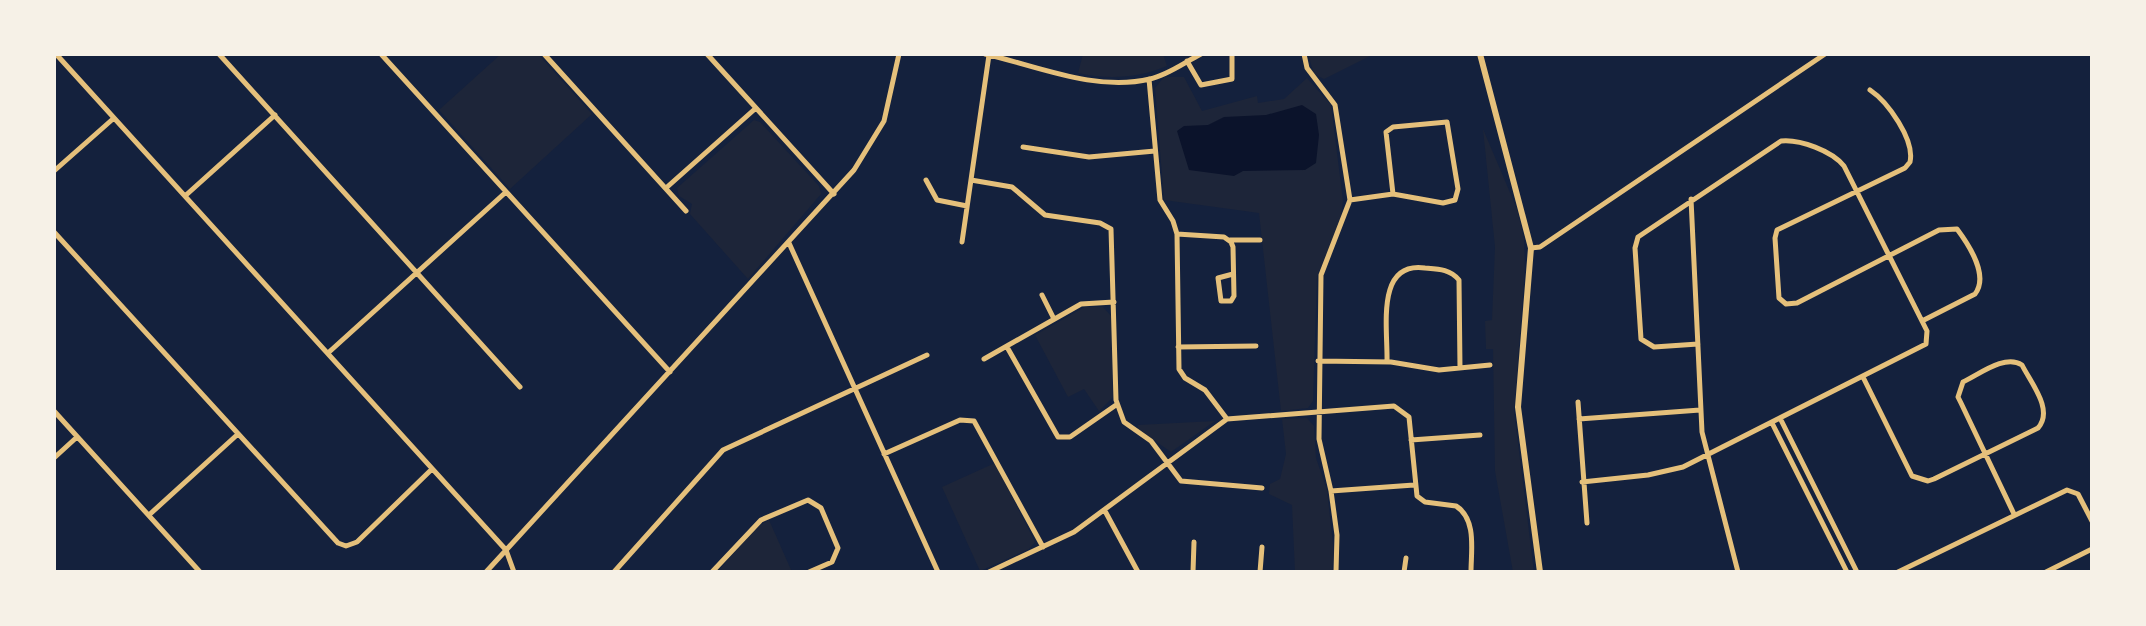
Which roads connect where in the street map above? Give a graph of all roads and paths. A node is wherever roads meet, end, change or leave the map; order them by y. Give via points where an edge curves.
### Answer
1 (56, 54) edge
2 (219, 54) edge
3 (381, 54) edge
4 (544, 54) edge
5 (707, 54) edge
6 (899, 54) edge
7 (987, 54) edge
8 (1029, 54) edge
9 (1201, 54) edge
10 (1232, 54) edge
11 (1304, 54) edge
12 (1480, 54) edge
13 (1825, 54) edge
14 (1187, 61) junction
15 (1026, 64) junction
16 (1149, 79) junction
17 (1870, 90) dead end
18 (756, 108) junction
19 (275, 115) junction
20 (114, 118) junction
21 (1023, 147) dead end
22 (1155, 151) junction
23 (54, 171) edge
24 (926, 180) dead end
25 (971, 180) junction
26 (666, 188) junction
27 (506, 192) junction
28 (1856, 192) junction
29 (834, 194) junction
30 (1393, 194) junction
31 (185, 196) junction
32 (1691, 199) junction
33 (1350, 200) junction
34 (967, 206) junction
35 (686, 211) dead end
36 (54, 232) edge
37 (1177, 234) junction
38 (1229, 240) junction
39 (1260, 240) dead end
40 (962, 242) dead end
41 (789, 243) junction
42 (1531, 248) junction
43 (1889, 257) junction
44 (417, 272) junction
45 (1233, 274) junction
46 (1042, 295) dead end
47 (1114, 302) junction
48 (1054, 319) junction
49 (1922, 321) junction
50 (1698, 344) junction
51 (1256, 346) dead end
52 (1007, 347) junction
53 (1178, 347) junction
54 (328, 353) junction
55 (927, 355) dead end
56 (984, 359) dead end
57 (1318, 361) junction
58 (1387, 362) junction
59 (1490, 365) dead end
60 (1460, 368) junction
61 (670, 372) junction
62 (1863, 377) junction
63 (520, 387) dead end
64 (854, 389) junction
65 (1578, 402) dead end
66 (1116, 405) junction
67 (1700, 410) junction
68 (54, 411) edge
69 (1317, 412) junction
70 (1780, 418) junction
71 (1227, 419) junction
72 (1579, 419) junction
73 (1772, 422) junction
74 (238, 434) junction
75 (1480, 435) dead end
76 (77, 437) junction
77 (1411, 440) junction
78 (1709, 453) junction
79 (884, 454) junction
80 (1985, 454) junction
81 (54, 458) edge
82 (1166, 461) junction
83 (432, 469) junction
84 (1582, 482) junction
85 (1414, 485) junction
86 (1262, 488) dead end
87 (1331, 491) junction
88 (1105, 511) junction
89 (2014, 514) junction
90 (149, 515) junction
91 (2092, 521) edge
92 (1587, 523) dead end
93 (1194, 542) dead end
94 (1043, 547) junction
95 (1262, 547) dead end
96 (2092, 549) edge
97 (506, 550) junction
98 (1406, 558) dead end
99 (1902, 571) edge
100 (200, 572) edge
101 (486, 572) edge
102 (514, 572) edge
103 (614, 572) edge
104 (712, 572) edge
105 (809, 572) edge
106 (938, 572) edge
107 (989, 572) edge
108 (1138, 572) edge
109 (1193, 572) edge
110 (1260, 572) edge
111 (1336, 572) edge
112 (1404, 572) edge
113 (1471, 572) edge
114 (1540, 572) edge
115 (1738, 572) edge
116 (1847, 572) edge
117 (1857, 572) edge
118 (2046, 572) edge

1 - 20 street
2 - 19 street
3 - 27 street
4 - 26 street
5 - 18 street
6 - 29 street via 878,134
7 - 15 street
7 - 25 street
8 - 15 street
9 - 14 street
10 - 14 street via 1232,79 1205,86
11 - 33 street via 1307,68 1335,105
12 - 42 street
13 - 42 street via 1540,247
14 - 16 street
15 - 16 street via 1101,82
16 - 22 street
17 - 28 street via 1886,101 1911,158 1905,168
18 - 26 street
18 - 29 street
19 - 31 street
19 - 44 street
20 - 23 street
20 - 31 street
21 - 22 street via 1089,157
22 - 37 street via 1160,200
24 - 34 street via 934,199
25 - 34 street
25 - 47 street via 1012,187 1045,215 1108,226
26 - 35 street
27 - 44 street
27 - 61 street
28 - 32 street via 1840,161 1788,141 1773,145
28 - 43 street
28 - 43 street via 1777,230 1779,298 1797,303
29 - 41 street
30 - 30 street via 1443,203 1455,200 1458,189 1447,122 1386,132
30 - 33 street
31 - 54 street
32 - 50 street
32 - 50 street via 1644,231 1635,248 1641,339 1654,347
33 - 57 street via 1321,275
34 - 40 street
36 - 74 street
37 - 38 street
37 - 53 street
38 - 39 street
38 - 45 street
41 - 61 street
41 - 64 street
42 - 114 street via 1518,407
43 - 49 street
43 - 49 street via 1939,230 1960,233 1981,281 1975,294
44 - 54 street
44 - 63 street
45 - 45 street via 1233,298 1221,301 1218,278
46 - 48 street
47 - 48 street via 1081,304
47 - 66 street
48 - 52 street
49 - 62 street via 1926,344
50 - 67 street
51 - 53 street
52 - 56 street
52 - 66 street via 1058,437 1070,437
53 - 71 street via 1181,374 1205,390
54 - 83 street
55 - 64 street
57 - 58 street
57 - 69 street
58 - 60 street
58 - 60 street via 1390,285 1397,273 1413,266 1446,271 1459,280
59 - 60 street
61 - 97 street
62 - 70 street
62 - 80 street via 1916,480 1928,481
64 - 79 street
64 - 103 street via 723,450
65 - 72 street
66 - 82 street via 1124,422 1151,441
67 - 72 street
67 - 78 street
68 - 76 street
69 - 71 street
69 - 77 street via 1394,406 1409,417
69 - 87 street
70 - 73 street
70 - 117 street
71 - 82 street
72 - 84 street
73 - 78 street
73 - 116 street
74 - 83 street via 334,540 346,546 357,542
74 - 90 street
75 - 77 street
76 - 81 street
76 - 90 street
77 - 85 street
78 - 84 street via 1673,470
78 - 115 street
79 - 94 street via 962,419 974,421
79 - 106 street
80 - 80 street via 2043,423 2045,410 2017,361 2001,363 1959,388
80 - 89 street
82 - 86 street via 1184,482
82 - 88 street
83 - 97 street
84 - 92 street
85 - 87 street
85 - 113 street via 1425,502 1456,506 1465,513
87 - 111 street
88 - 94 street
88 - 108 street
89 - 91 street via 2067,490 2078,494
89 - 99 street
90 - 100 street
93 - 109 street
94 - 107 street
95 - 110 street
96 - 118 street
97 - 101 street
97 - 102 street
98 - 112 street
104 - 105 street via 761,520 808,500 821,508 838,548 832,562

